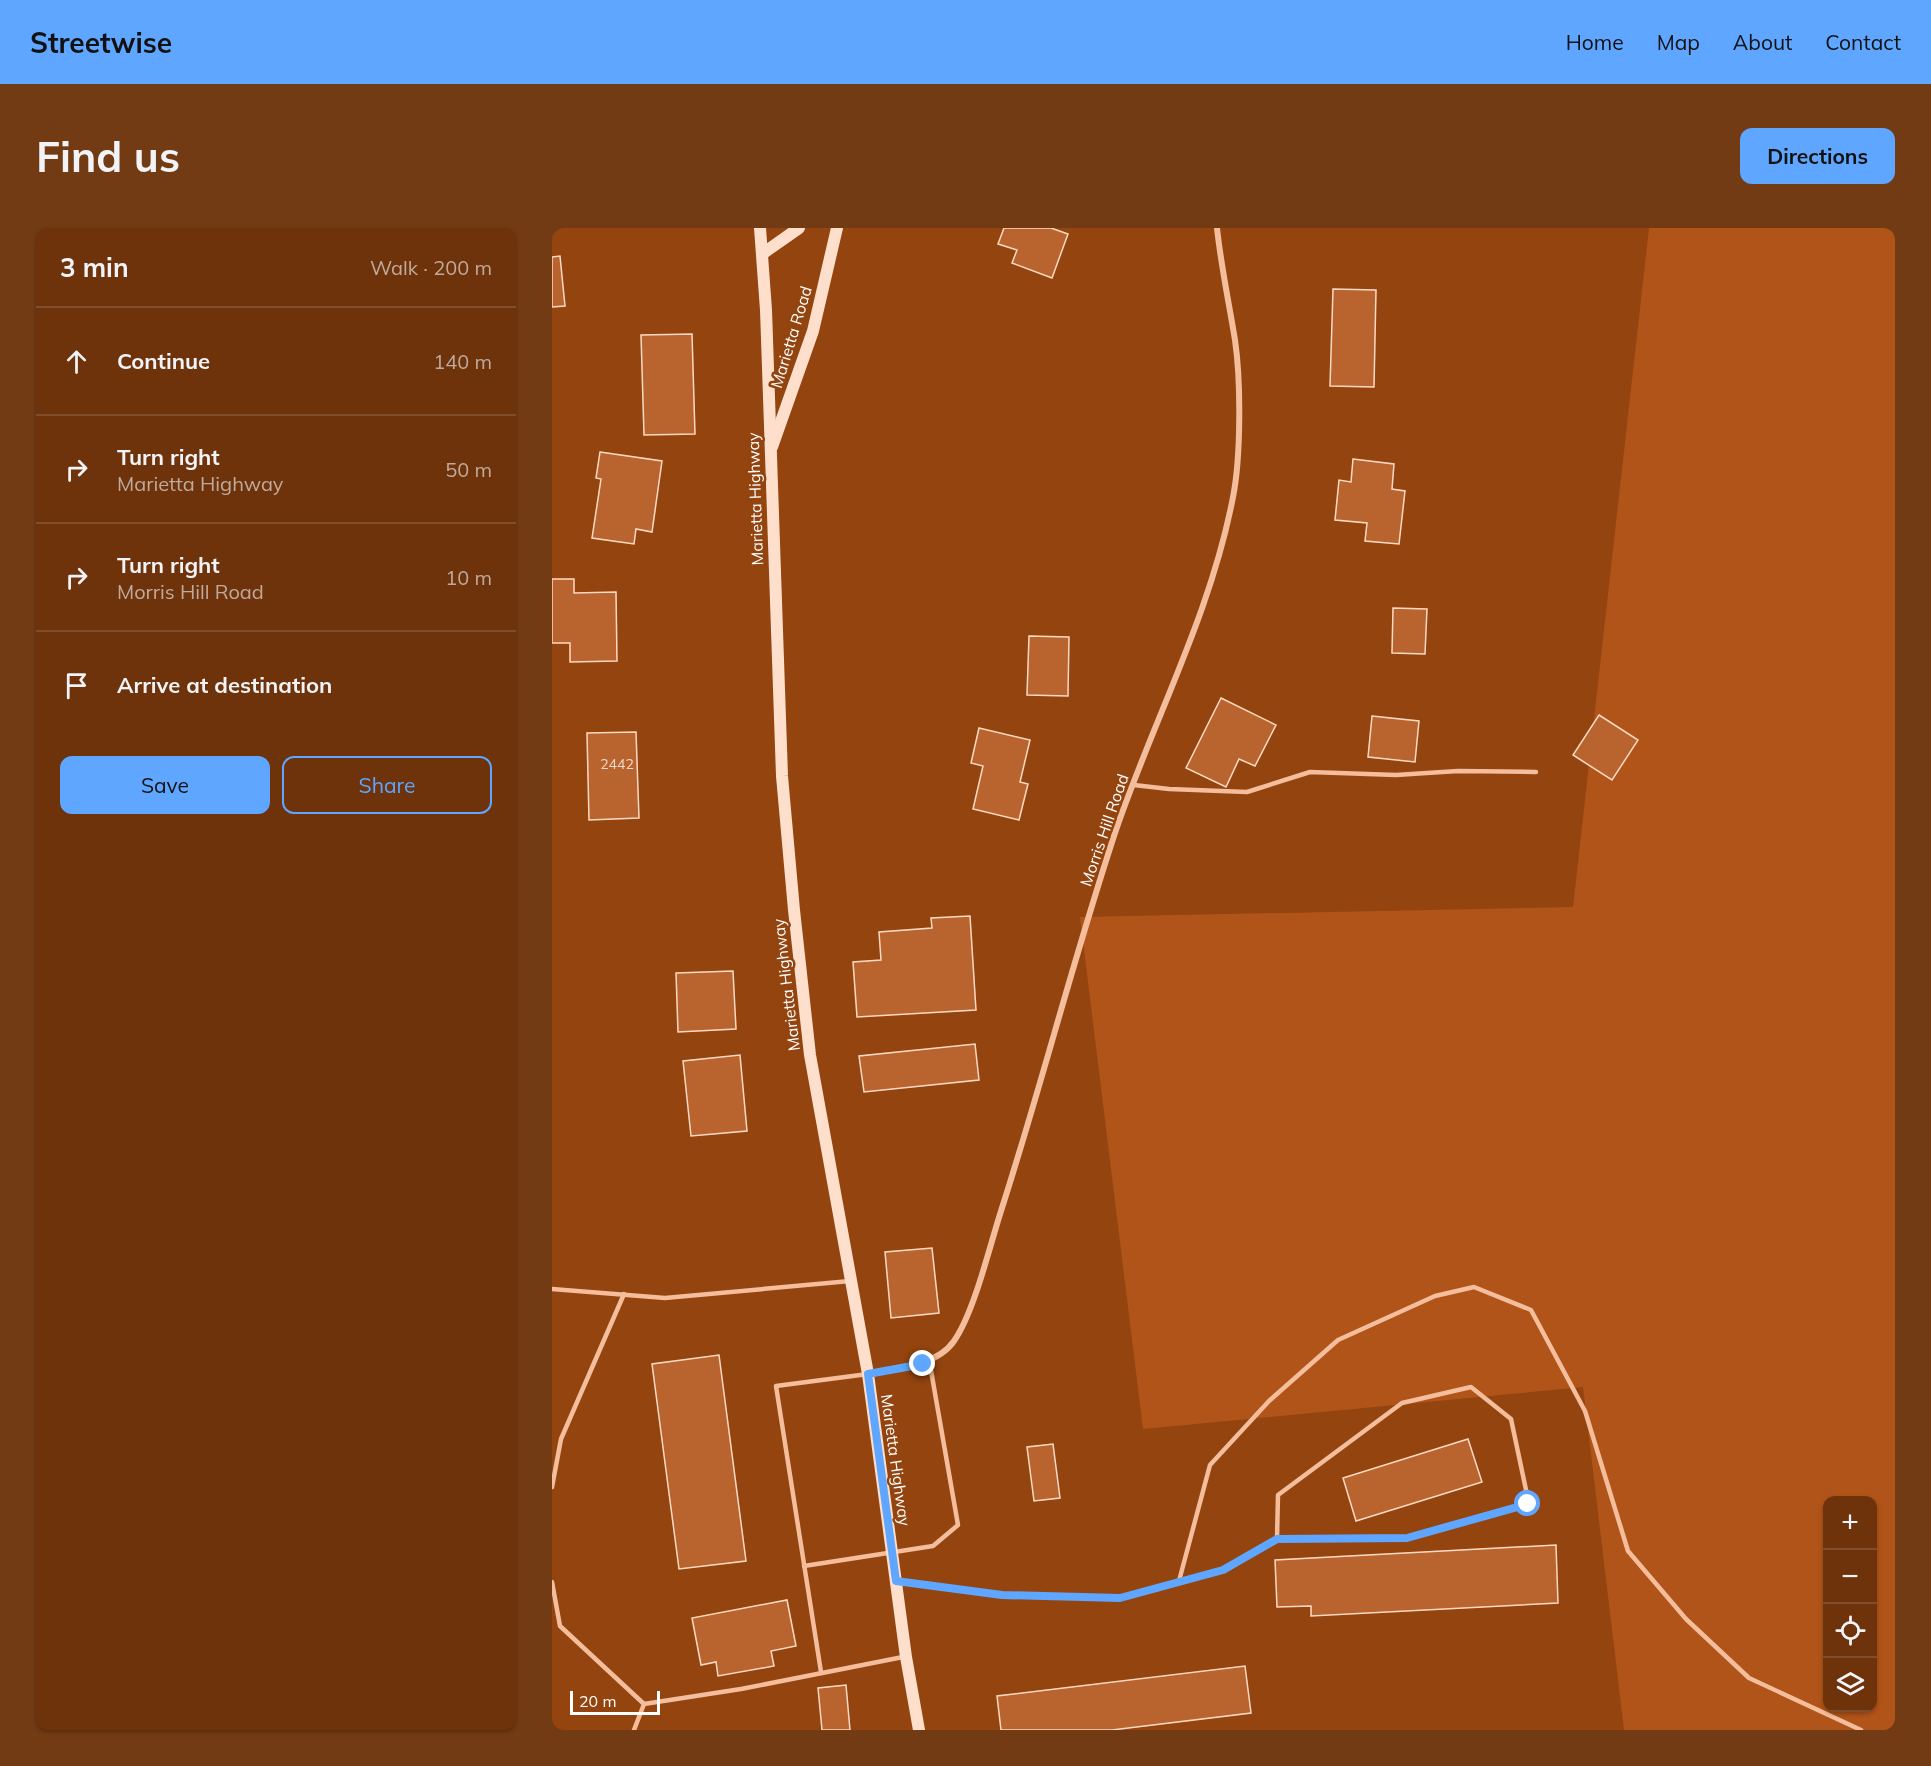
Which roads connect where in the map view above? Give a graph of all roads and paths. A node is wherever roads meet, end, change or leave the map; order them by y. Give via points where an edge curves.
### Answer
1 (760, 228) edge
2 (800, 228) edge
3 (837, 228) edge
4 (1217, 228) edge
5 (762, 254) junction
6 (770, 453) junction
7 (1536, 772) dead end
8 (1134, 785) junction
9 (850, 1281) junction
10 (552, 1289) edge
11 (624, 1294) junction
12 (929, 1359) junction
13 (868, 1374) junction
14 (552, 1486) edge
15 (1277, 1539) junction
16 (892, 1554) junction
17 (804, 1566) junction
18 (896, 1581) junction
19 (1179, 1581) junction
20 (552, 1582) edge
21 (906, 1657) junction
22 (821, 1672) junction
23 (644, 1704) junction
24 (634, 1730) edge
25 (919, 1730) edge
26 (1861, 1730) edge

1 - 5 main road, Marietta Highway
2 - 5 main road
3 - 6 main road, Marietta Road via 813,331
4 - 8 street, Morris Hill Road via 1235,344 1238,435 1233,496 1211,582
5 - 6 main road, Marietta Highway
6 - 9 main road, Marietta Highway via 782,776 794,910 810,1055
7 - 8 lane via 1458,771 1396,776 1310,772 1247,792
8 - 12 street, Morris Hill Road via 1074,964 1034,1109 972,1303 954,1343
9 - 11 lane via 665,1298
9 - 13 main road, Marietta Highway
10 - 11 lane
11 - 14 lane via 561,1438
12 - 13 street, Morris Hill Road via 923,1364
12 - 16 lane via 958,1525 933,1546
13 - 16 main road, Marietta Highway
13 - 17 lane via 776,1386
15 - 15 lane via 1407,1538 1528,1504 1511,1419 1471,1387 1402,1403 1278,1495
15 - 19 lane via 1223,1570
16 - 17 lane
16 - 18 main road, Marietta Highway
17 - 22 lane
18 - 19 lane via 1002,1595 1120,1598
18 - 21 main road, Marietta Highway
19 - 26 lane via 1210,1464 1269,1401 1338,1340 1435,1296 1474,1287 1532,1310 1585,1411 1628,1551 1686,1619 1749,1678
20 - 23 lane via 560,1626
21 - 22 lane
21 - 25 main road, Marietta Highway
22 - 23 lane
23 - 24 lane

